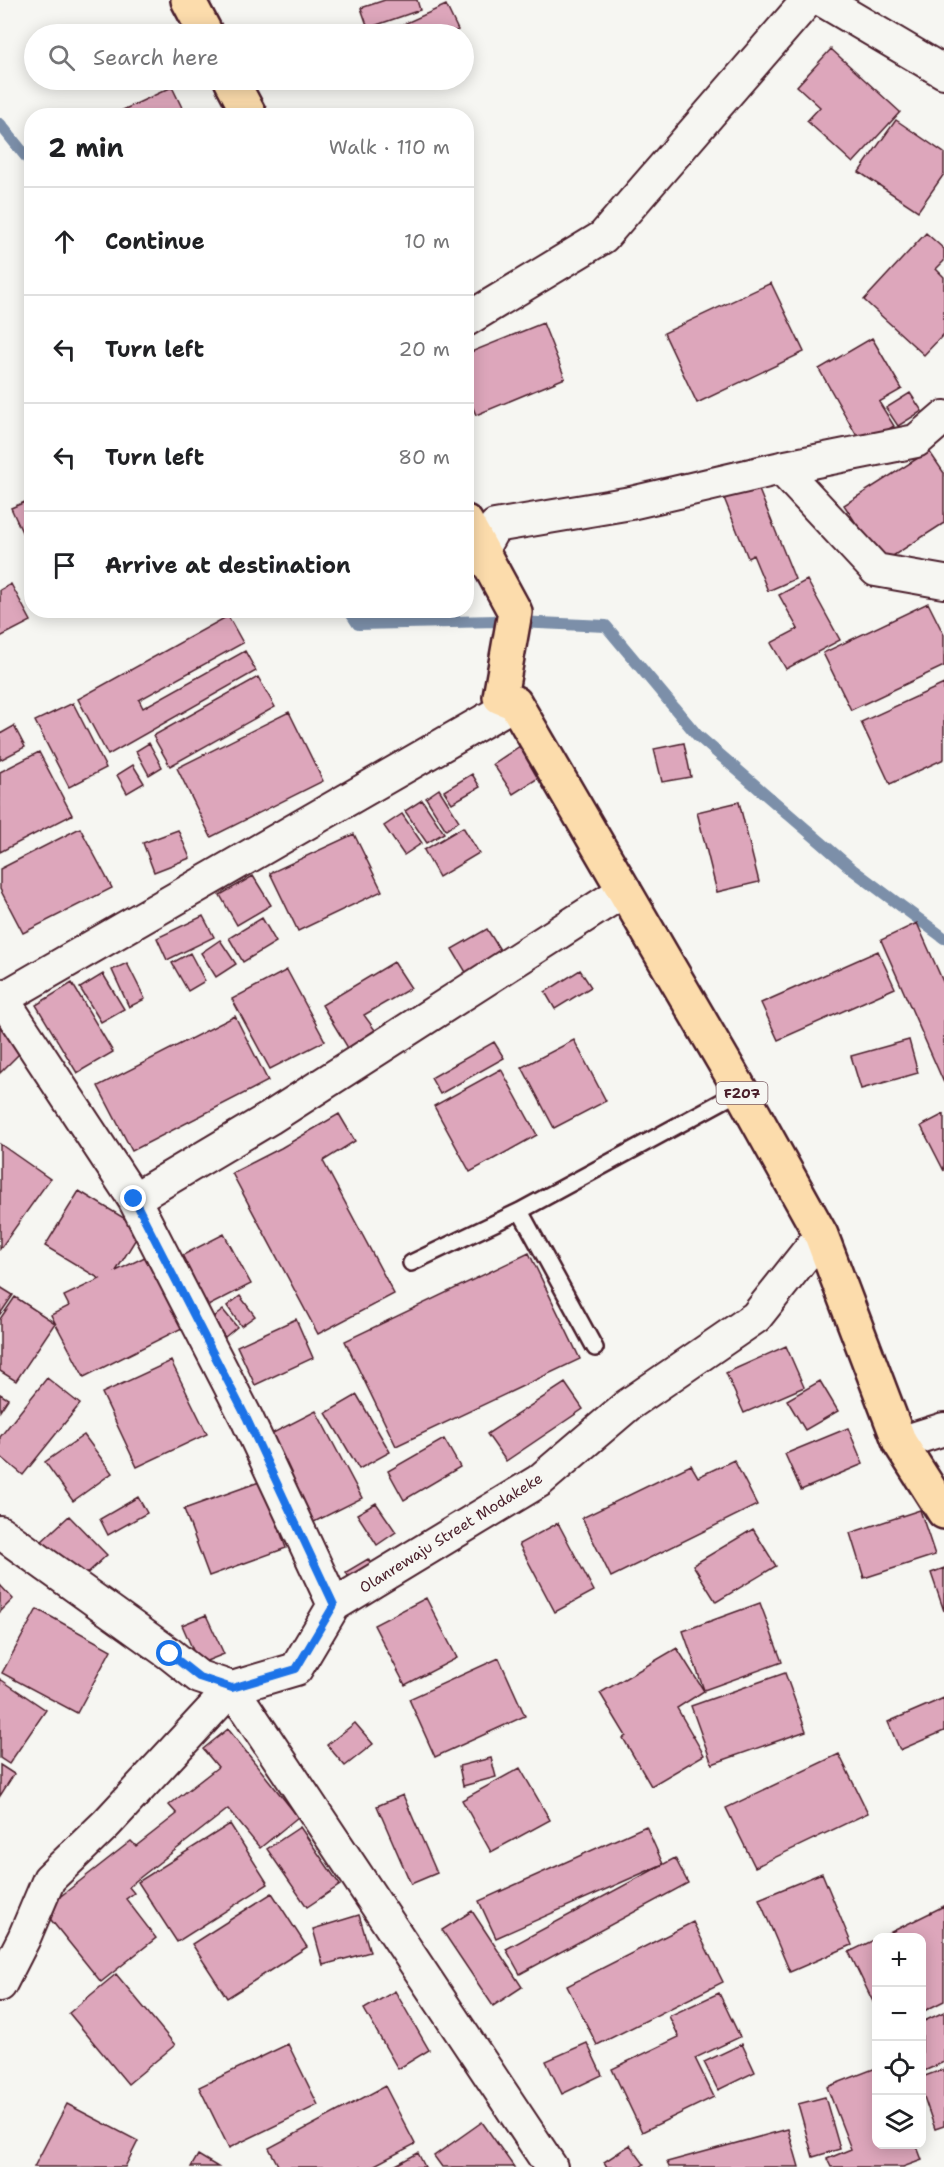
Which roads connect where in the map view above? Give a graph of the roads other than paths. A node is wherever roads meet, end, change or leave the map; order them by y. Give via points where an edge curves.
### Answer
1 (188, 0) edge
2 (808, 0) edge
3 (822, 0) edge
4 (201, 24) edge
5 (944, 72) edge
6 (236, 90) edge
7 (246, 108) edge
8 (474, 315) edge
9 (944, 417) edge
10 (781, 468) junction
11 (474, 536) edge
12 (482, 551) junction
13 (944, 582) edge
14 (507, 700) junction
15 (624, 890) junction
16 (1, 997) edge
17 (741, 1091) junction
18 (134, 1199) junction
19 (520, 1211) junction
20 (821, 1235) junction
21 (411, 1263) dead end
22 (595, 1348) dead end
23 (944, 1429) edge
24 (900, 1443) junction
25 (944, 1512) edge
26 (0, 1532) edge
27 (334, 1605) junction
28 (232, 1688) junction
29 (0, 1984) edge
30 (551, 2167) edge

1 - 4 main road
2 - 8 street via 603,237
3 - 5 street
6 - 7 main road
9 - 10 street via 916,441
10 - 12 street via 631,503 495,526
10 - 13 street via 876,570
11 - 12 main road
12 - 14 main road via 515,612
14 - 15 main road, F207
14 - 16 street
15 - 17 main road, F207
15 - 18 street via 270,1118
16 - 18 street
17 - 19 lane
17 - 20 main road, F207
18 - 27 street via 247,1419
19 - 21 lane
19 - 22 lane
20 - 24 main road, F207
20 - 27 street, Olanrewaju Street Modakeke via 756,1317 628,1406 539,1481
23 - 24 street
24 - 25 main road, F207
26 - 28 street via 199,1677
27 - 28 street, Olanrewaju Street Modakeke via 296,1669
28 - 29 street via 106,1824 49,1879
28 - 30 street

